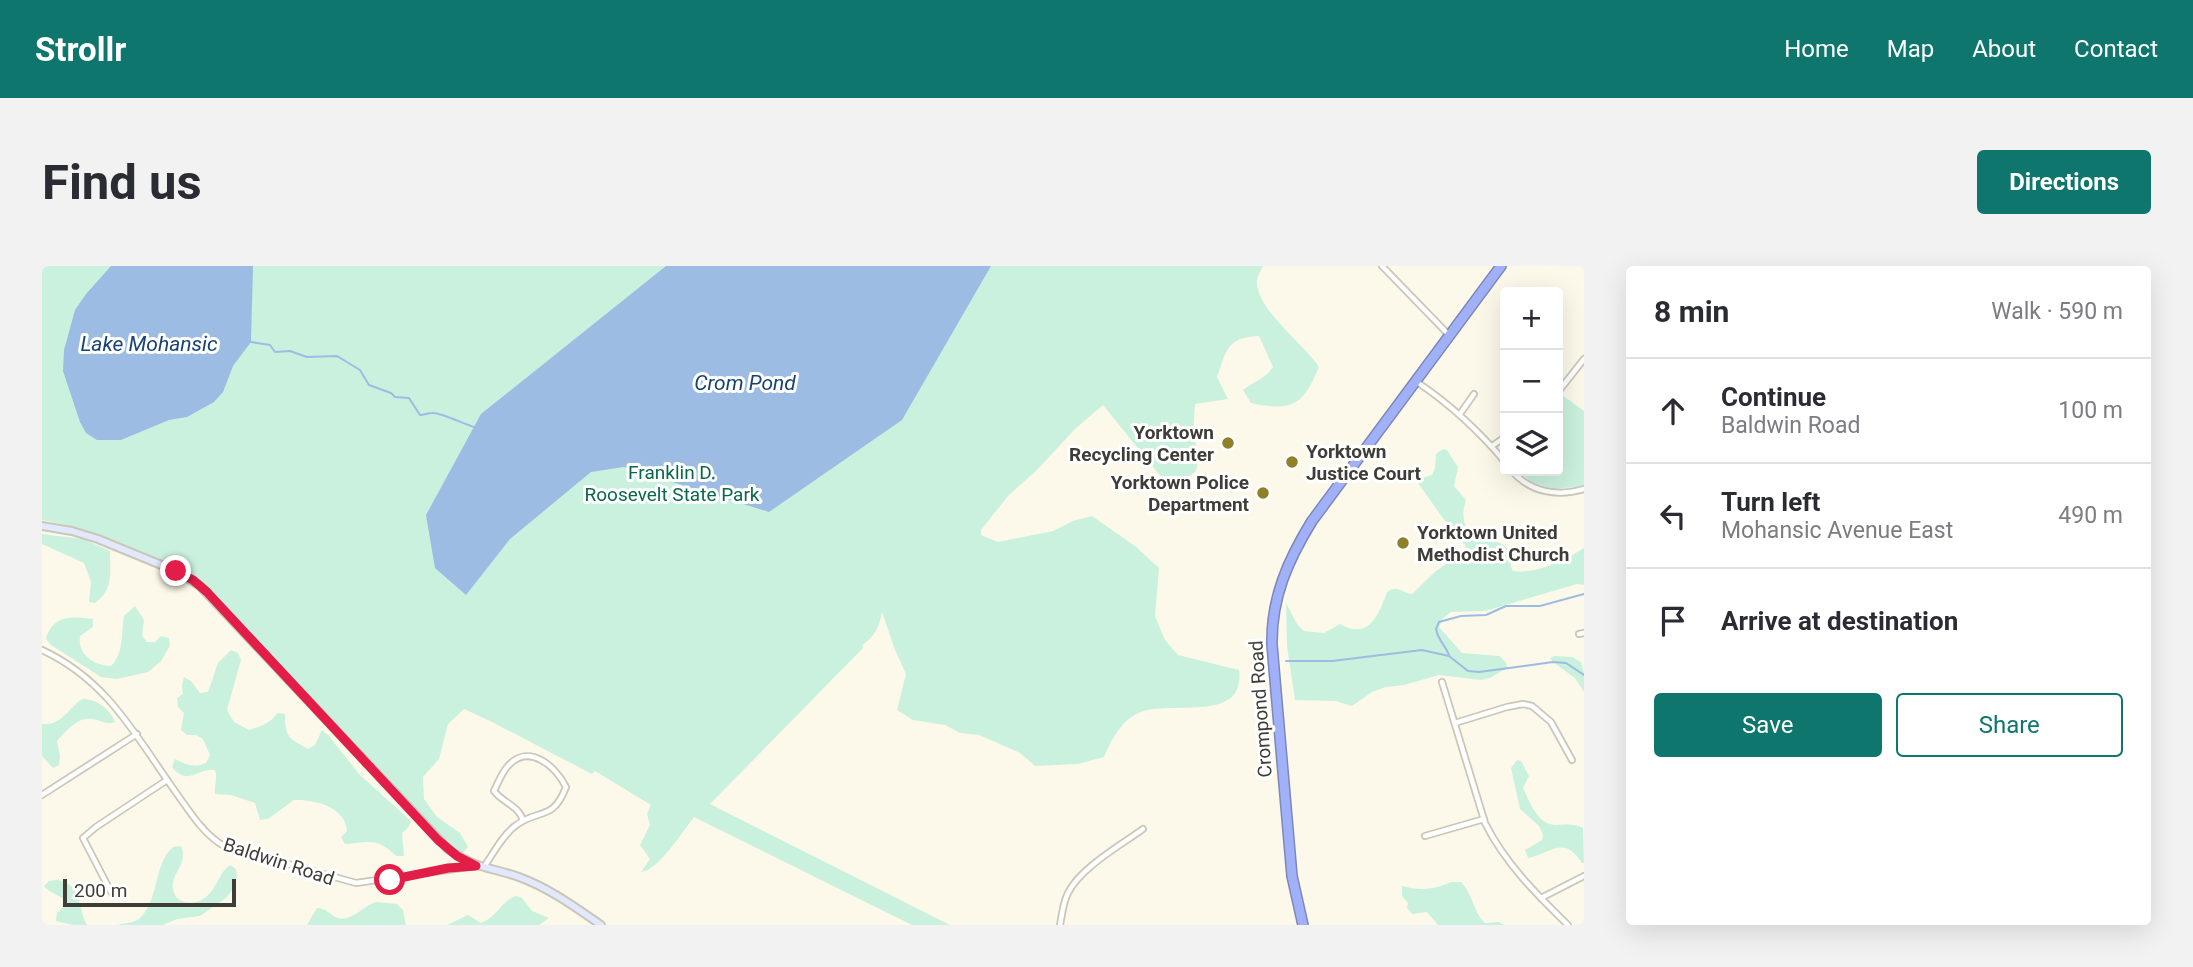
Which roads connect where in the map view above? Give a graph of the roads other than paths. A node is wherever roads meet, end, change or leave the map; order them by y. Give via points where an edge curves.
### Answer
1 (1382, 266) edge
2 (1501, 266) edge
3 (1449, 335) junction
4 (1584, 359) edge
5 (1416, 382) junction
6 (1563, 386) edge
7 (1474, 394) dead end
8 (1460, 414) junction
9 (1500, 441) edge
10 (1492, 446) junction
11 (1500, 456) edge
12 (1518, 476) edge
13 (1584, 489) edge
14 (42, 526) edge
15 (42, 650) edge
16 (1442, 682) dead end
17 (1455, 723) junction
18 (137, 734) junction
19 (1572, 760) dead end
20 (167, 780) junction
21 (42, 795) edge
22 (1484, 818) junction
23 (523, 820) junction
24 (1143, 829) dead end
25 (1425, 836) dead end
26 (480, 867) junction
27 (1584, 876) edge
28 (111, 892) dead end
29 (1541, 898) junction
30 (1566, 924) edge
31 (601, 925) edge
32 (1060, 925) edge
33 (1303, 925) edge

1 - 3 street
2 - 3 highway, Crompond Road
3 - 5 highway, Crompond Road
4 - 6 street
5 - 8 street
5 - 33 highway, Crompond Road via 1301,538 1285,570 1275,607 1272,645 1284,797
7 - 8 street
8 - 10 street
9 - 10 street
10 - 11 street
12 - 13 street via 1542,491
14 - 26 street via 98,539 193,580 438,840
15 - 18 street, Baldwin Road via 94,683
16 - 17 street
17 - 19 street via 1507,707 1532,706 1551,722
17 - 22 street
18 - 20 street, Baldwin Road
18 - 21 street
20 - 26 street, Baldwin Road via 218,842 339,880 373,883 448,868
20 - 28 street via 83,838
22 - 25 street
22 - 29 street via 1508,862
23 - 23 street via 553,809 566,787 559,772 534,756 508,766 494,791 520,811
23 - 26 street
24 - 32 street via 1075,883 1068,892
26 - 31 street, Baldwin Road via 535,884
27 - 29 street
29 - 30 street

